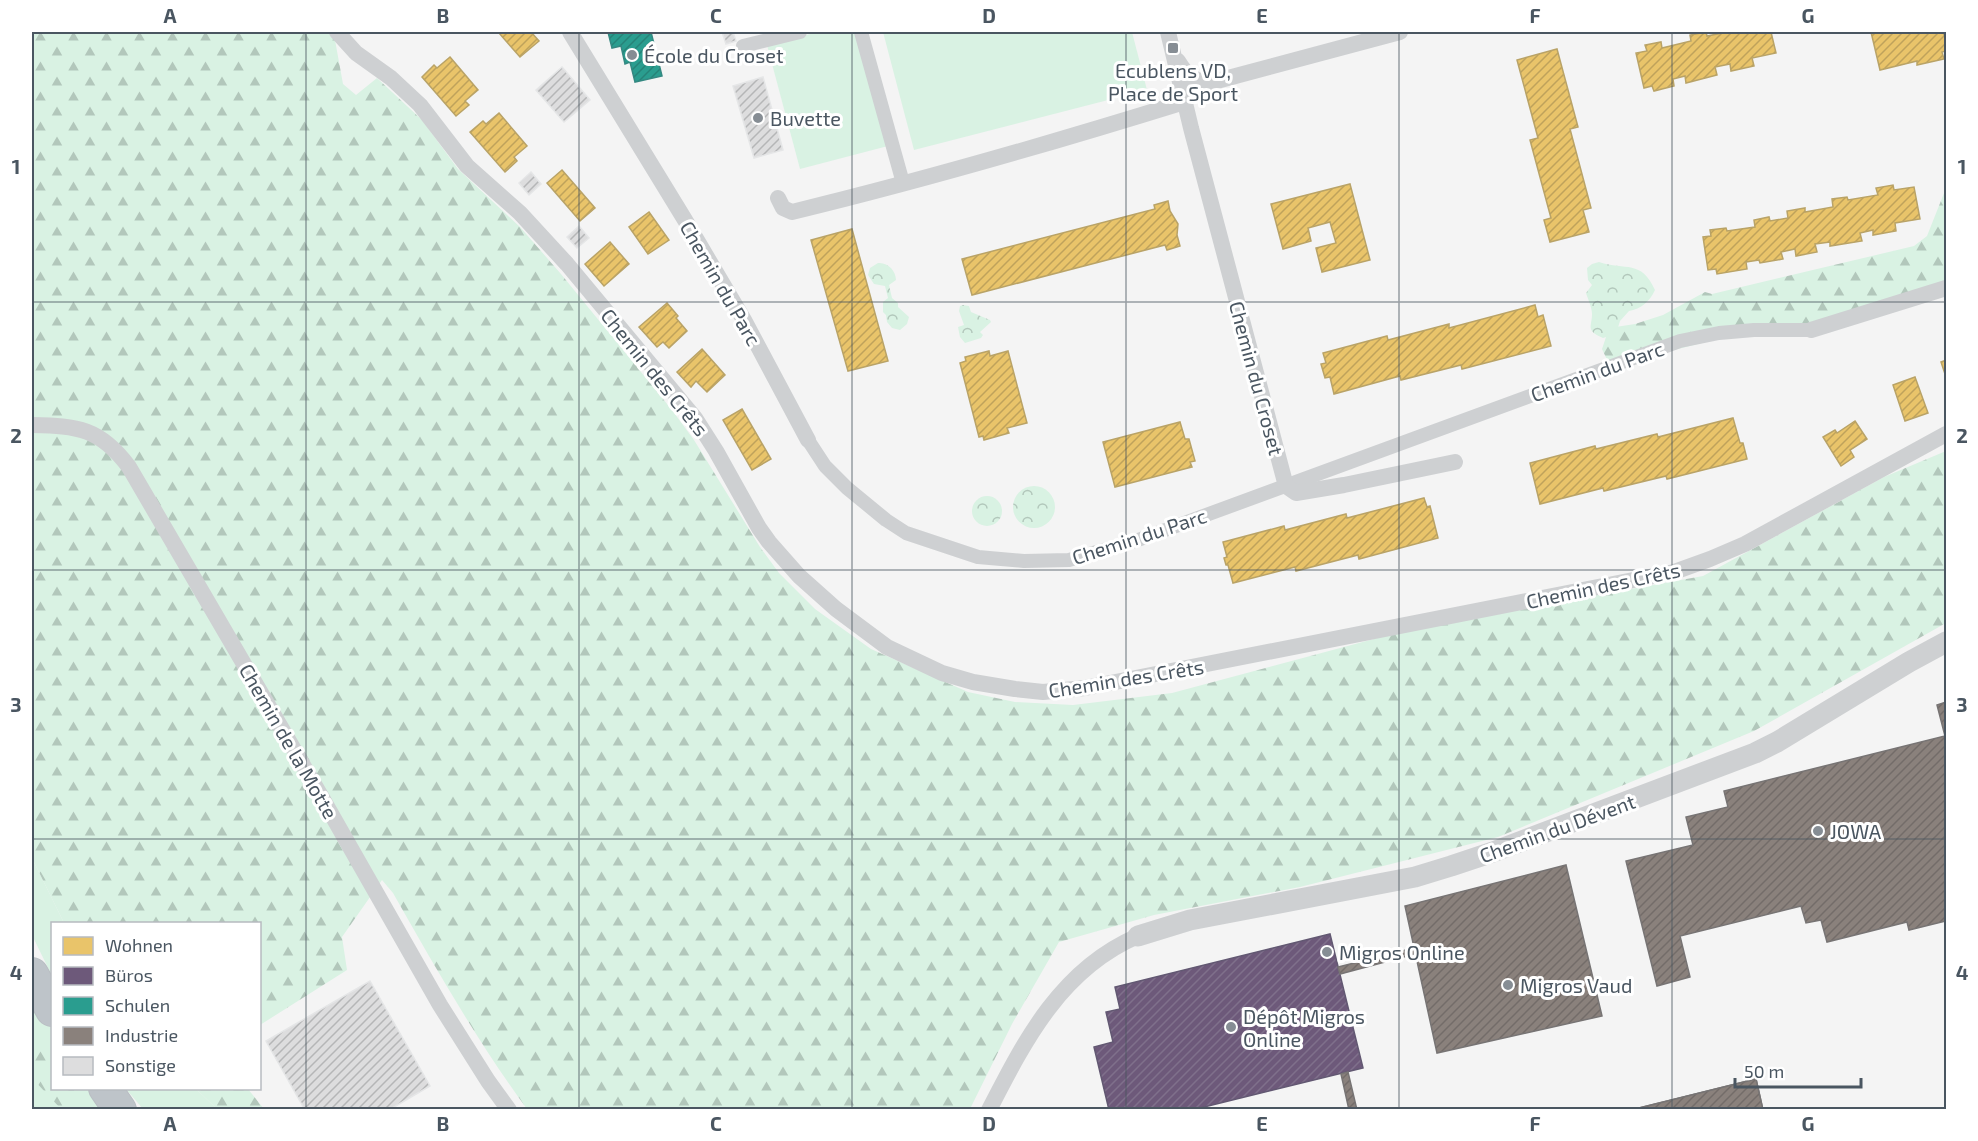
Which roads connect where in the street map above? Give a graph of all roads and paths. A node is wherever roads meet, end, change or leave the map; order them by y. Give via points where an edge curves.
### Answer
1 (337, 32) edge
2 (570, 32) edge
3 (800, 32) edge
4 (861, 32) edge
5 (1168, 32) edge
6 (1400, 32) edge
7 (743, 46) dead end
8 (1176, 58) junction
9 (1184, 102) junction
10 (903, 183) junction
11 (778, 198) dead end
12 (1947, 288) edge
13 (1811, 330) joint
14 (32, 425) edge
15 (1947, 434) edge
16 (808, 440) joint
17 (1455, 462) dead end
18 (1286, 486) junction
19 (1947, 642) edge
20 (1138, 936) joint
21 (32, 974) edge
22 (51, 1008) edge
23 (106, 1090) edge
24 (120, 1110) edge
25 (509, 1110) edge
26 (988, 1110) edge

1 - 15 street, Chemin des Crêts via 415,100 466,166 520,213 581,281 687,407 759,528 799,576 887,646 942,673 973,682 1043,692 1085,688 1674,572 1745,544
2 - 16 street, Chemin du Parc via 744,320
3 - 7 street
4 - 10 street
5 - 8 street, Chemin du Croset
6 - 8 street via 1214,82 1197,81
8 - 9 street, Chemin du Croset
9 - 10 street
9 - 18 street, Chemin du Croset
10 - 11 street via 792,212 783,208
12 - 13 street
13 - 18 street, Chemin du Parc via 1754,330 1680,341
14 - 25 street, Chemin de la Motte via 88,431 111,445 129,467 440,1005
16 - 18 street, Chemin du Parc via 825,466 886,520 906,533 978,557 1069,560 1138,540
17 - 18 street via 1296,493
19 - 20 street, Chemin du Dévent via 1755,753 1493,852 1415,877 1190,920
20 - 26 street via 1102,956 1056,998 1030,1033
21 - 22 highway
23 - 24 highway

